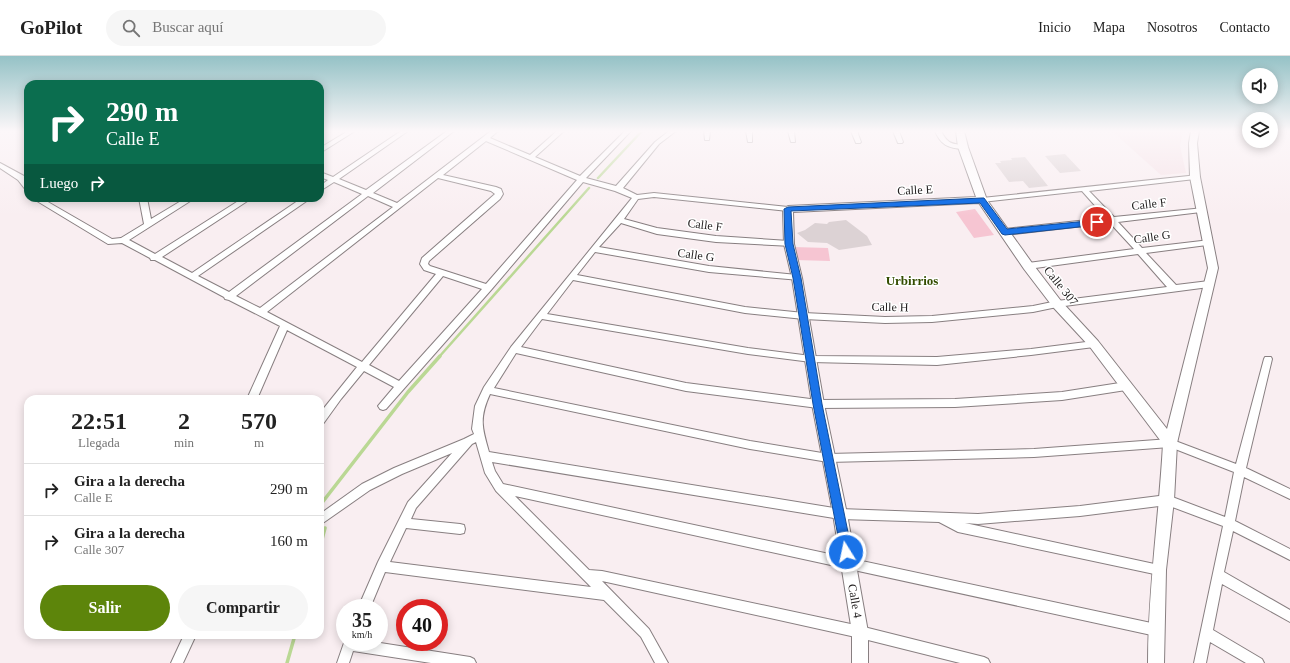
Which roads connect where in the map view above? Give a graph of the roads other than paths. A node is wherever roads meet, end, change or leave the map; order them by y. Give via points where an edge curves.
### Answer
1 (365, 159) edge
2 (413, 159) edge
3 (458, 159) edge
4 (533, 159) edge
5 (600, 159) edge
6 (642, 159) edge
7 (967, 159) edge
8 (1194, 159) edge
9 (0, 165) edge
10 (324, 176) edge
11 (437, 176) junction
12 (1195, 177) junction
13 (581, 179) junction
14 (335, 180) junction
15 (24, 182) edge
16 (324, 187) edge
17 (618, 188) junction
18 (1084, 189) junction
19 (367, 193) junction
20 (636, 197) junction
21 (982, 200) junction
22 (43, 202) edge
23 (144, 202) edge
24 (184, 202) edge
25 (242, 202) edge
26 (301, 202) edge
27 (398, 206) junction
28 (788, 209) junction
29 (1201, 210) junction
30 (619, 220) junction
31 (1112, 221) junction
32 (148, 224) junction
33 (1005, 232) junction
34 (123, 240) junction
35 (1207, 242) junction
36 (789, 244) junction
37 (593, 249) junction
38 (1139, 251) junction
39 (154, 258) junction
40 (1028, 266) junction
41 (441, 272) junction
42 (191, 277) junction
43 (572, 277) junction
44 (797, 278) junction
45 (1209, 284) junction
46 (488, 288) junction
47 (1173, 288) junction
48 (228, 297) junction
49 (1057, 304) junction
50 (260, 313) junction
51 (541, 316) junction
52 (804, 316) junction
53 (284, 326) junction
54 (1094, 344) junction
55 (514, 350) junction
56 (1268, 359) dead end
57 (811, 360) junction
58 (362, 367) junction
59 (400, 386) junction
60 (1126, 386) junction
61 (487, 390) junction
62 (254, 395) edge
63 (818, 404) junction
64 (383, 406) dead end
65 (324, 415) edge
66 (479, 436) junction
67 (469, 441) junction
68 (1170, 443) junction
69 (484, 456) junction
70 (828, 458) junction
71 (1240, 470) junction
72 (500, 488) junction
73 (1290, 494) edge
74 (1167, 500) junction
75 (840, 514) junction
76 (324, 517) edge
77 (938, 518) junction
78 (403, 523) junction
79 (1229, 523) junction
80 (460, 529) dead end
81 (1290, 555) edge
82 (848, 564) junction
83 (382, 566) junction
84 (1159, 570) junction
85 (588, 575) junction
86 (1218, 575) junction
87 (605, 594) junction
88 (368, 599) edge
89 (1290, 616) edge
90 (1156, 630) junction
91 (860, 632) junction
92 (1206, 633) junction
93 (188, 639) edge
94 (388, 649) edge
95 (347, 651) edge
96 (178, 663) edge
97 (343, 663) edge
98 (470, 663) edge
99 (662, 663) edge
100 (860, 663) edge
101 (984, 663) edge
102 (1156, 663) edge
103 (1200, 663) edge
104 (1258, 663) edge

1 - 14 street
2 - 19 street
3 - 11 street
4 - 13 street
5 - 13 street
6 - 17 street
7 - 21 street, Calle 307
8 - 12 street
9 - 15 street
10 - 14 street
11 - 27 street
11 - 41 street via 493,188 499,194 425,260 427,268
12 - 18 street, Calle E
12 - 29 street
13 - 17 street
13 - 46 street
14 - 16 street
14 - 19 street
17 - 20 street
18 - 21 street, Calle E
18 - 31 street
19 - 27 street
19 - 48 street
20 - 28 street, Calle E via 654,195
20 - 30 street
21 - 28 street, Calle E
21 - 33 street, Calle 307
22 - 34 street via 110,242
23 - 32 street
24 - 32 street
25 - 39 street
26 - 42 street
27 - 50 street
28 - 36 street, Calle 4
29 - 31 street, Calle F
29 - 35 street
30 - 36 street, Calle F via 657,231 716,239
30 - 37 street
31 - 33 street, Calle F
31 - 38 street
32 - 34 street
33 - 40 street, Calle 307
34 - 39 street
35 - 38 street, Calle G
35 - 45 street via 1213,268
36 - 44 street, Calle 4
37 - 43 street
37 - 44 street, Calle G via 709,269
38 - 40 street, Calle G
38 - 47 street
39 - 42 street
40 - 49 street, Calle 307
41 - 46 street
41 - 58 street
42 - 48 street
43 - 51 street
43 - 52 street, Calle H via 745,310
44 - 52 street, Calle 4
45 - 47 street, Calle H
45 - 68 street
46 - 59 street
47 - 49 street, Calle H
48 - 50 street
49 - 52 street, Calle H via 1033,309 932,319 885,320
49 - 54 street, Calle 307
50 - 53 street
51 - 55 street
51 - 57 street
52 - 57 street, Calle 4
53 - 58 street
53 - 62 street
54 - 57 street via 937,361
54 - 60 street, Calle 307
55 - 61 street
55 - 63 street via 686,387
56 - 71 street
57 - 63 street, Calle 4
58 - 59 street
58 - 65 street
59 - 64 street
60 - 63 street via 1062,396 963,402
60 - 68 street, Calle 307
61 - 66 street via 477,418
61 - 70 street via 750,445
63 - 70 street, Calle 4
66 - 67 street
66 - 69 street
67 - 76 street via 366,487
67 - 78 street via 412,505
68 - 70 street via 1034,453
68 - 71 street
68 - 74 street
69 - 72 street via 490,473
69 - 75 street
70 - 75 street, Calle 4
71 - 73 street
71 - 79 street
72 - 82 street
72 - 85 street
74 - 77 street via 1080,511 978,519
74 - 79 street
74 - 84 street
75 - 77 street
75 - 82 street, Calle 4
77 - 84 street via 958,527
78 - 80 street
78 - 83 street
79 - 81 street
79 - 86 street
82 - 90 street
82 - 91 street, Calle 4
83 - 87 street
83 - 88 street
84 - 90 street
85 - 87 street
85 - 91 street
86 - 89 street
86 - 92 street
87 - 99 street via 645,633
90 - 102 street
91 - 100 street, Calle 4
91 - 101 street
92 - 103 street
92 - 104 street
93 - 96 street
94 - 98 street
95 - 97 street

